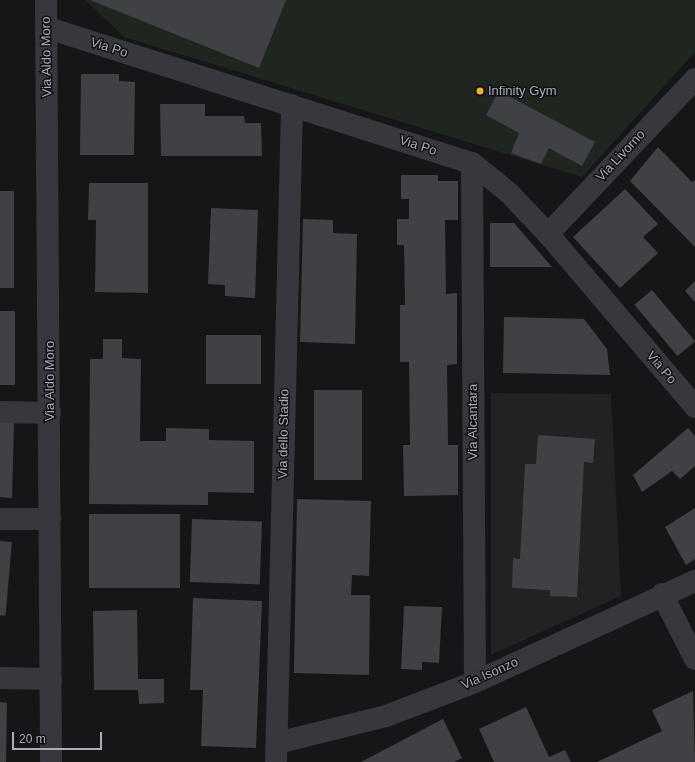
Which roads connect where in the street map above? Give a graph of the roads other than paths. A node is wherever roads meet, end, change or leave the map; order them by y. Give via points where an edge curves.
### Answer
1 (46, 0) edge
2 (48, 28) junction
3 (695, 79) edge
4 (292, 106) junction
5 (472, 163) junction
6 (548, 234) junction
7 (695, 407) edge
8 (0, 412) edge
9 (50, 413) junction
10 (0, 519) edge
11 (50, 519) junction
12 (695, 581) edge
13 (662, 594) junction
14 (695, 659) edge
15 (0, 678) edge
16 (51, 679) junction
17 (475, 682) junction
18 (277, 753) edge
19 (51, 762) edge

1 - 2 street, Via Aldo Moro
2 - 4 street, Via Po
2 - 9 street, Via Aldo Moro
3 - 6 street, Via Livorno
4 - 5 street, Via Po
4 - 18 street, Via dello Stadio
5 - 6 street, Via Po via 509,193
5 - 17 street, Via Alcantara
6 - 7 street, Via Po
8 - 9 street
9 - 11 street, Via Aldo Moro
10 - 11 street
11 - 16 street, Via Aldo Moro
12 - 13 street, Via Isonzo
13 - 14 street
13 - 17 street, Via Isonzo
15 - 16 street
16 - 19 street, Via Aldo Moro
17 - 18 street, Via Isonzo

